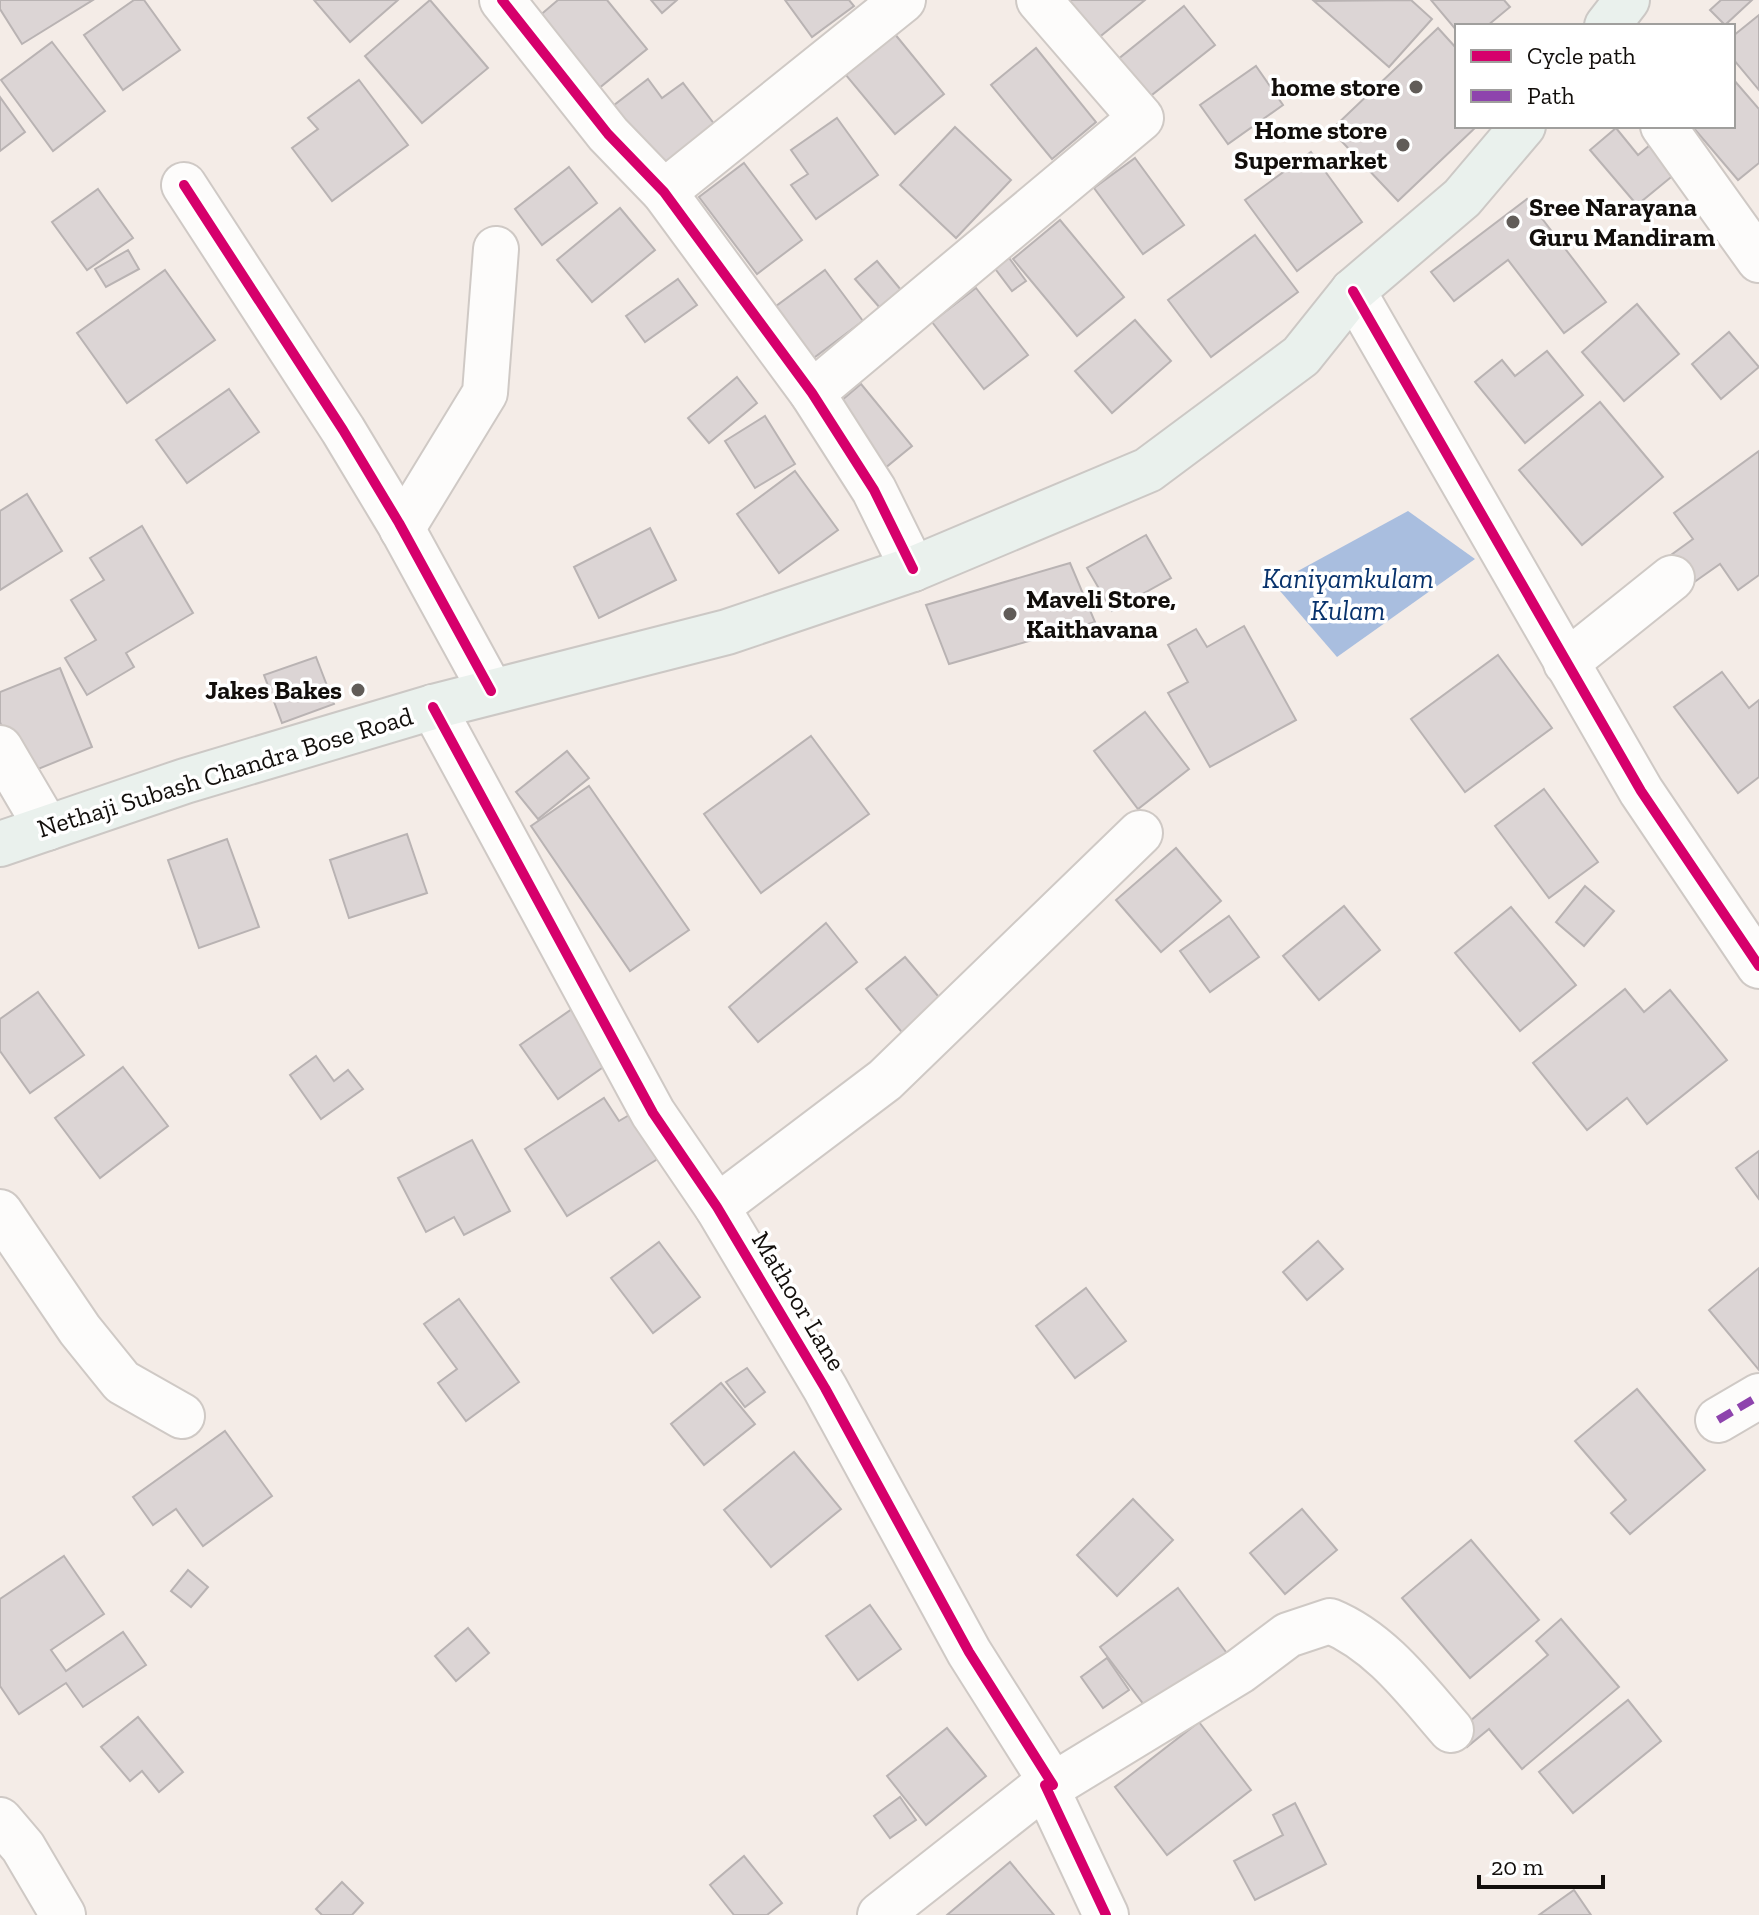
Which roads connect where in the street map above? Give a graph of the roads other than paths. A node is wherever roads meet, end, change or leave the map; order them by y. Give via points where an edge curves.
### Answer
1 (504, 0) edge
2 (903, 0) edge
3 (1039, 0) edge
4 (1627, 0) edge
5 (1609, 24) edge
6 (1521, 128) edge
7 (1664, 128) edge
8 (184, 185) dead end
9 (664, 192) junction
10 (496, 249) dead end
11 (1759, 260) edge
12 (1353, 291) junction
13 (812, 393) junction
14 (402, 529) junction
15 (913, 569) junction
16 (1672, 578) dead end
17 (1566, 663) junction
18 (491, 691) junction
19 (433, 707) junction
20 (0, 748) edge
21 (47, 828) junction
22 (1140, 833) dead end
23 (0, 844) edge
24 (1759, 966) edge
25 (717, 1207) junction
26 (0, 1212) edge
27 (1759, 1396) edge
28 (182, 1416) dead end
29 (1718, 1420) dead end
30 (1451, 1730) dead end
31 (1049, 1785) junction
32 (8, 1843) edge
33 (63, 1915) edge
34 (880, 1915) edge
35 (1106, 1915) edge

1 - 9 street via 608,134
2 - 9 street
3 - 13 street via 1141,118
4 - 5 main road
6 - 12 main road, Nethaji Subash Chandra Bose Road via 1462,198
7 - 11 street
8 - 14 street
9 - 13 street
10 - 14 street via 485,393
12 - 15 main road, Nethaji Subash Chandra Bose Road via 1301,356 1148,470
12 - 17 street
13 - 15 street via 874,490
14 - 18 street
15 - 18 main road, Nethaji Subash Chandra Bose Road via 727,632
16 - 17 street
17 - 24 street via 1641,791
18 - 19 main road, Nethaji Subash Chandra Bose Road
19 - 21 main road, Nethaji Subash Chandra Bose Road
19 - 25 street, Mathoor Lane via 653,1113
20 - 21 street
21 - 23 main road, Nethaji Subash Chandra Bose Road
22 - 25 street via 885,1080
25 - 31 street, Mathoor Lane
26 - 28 street via 122,1382
27 - 29 street
30 - 31 street via 1394,1665 1350,1629 1330,1621 1288,1635 1240,1671
31 - 34 street
31 - 35 street, Mathoor Lane
32 - 33 street

